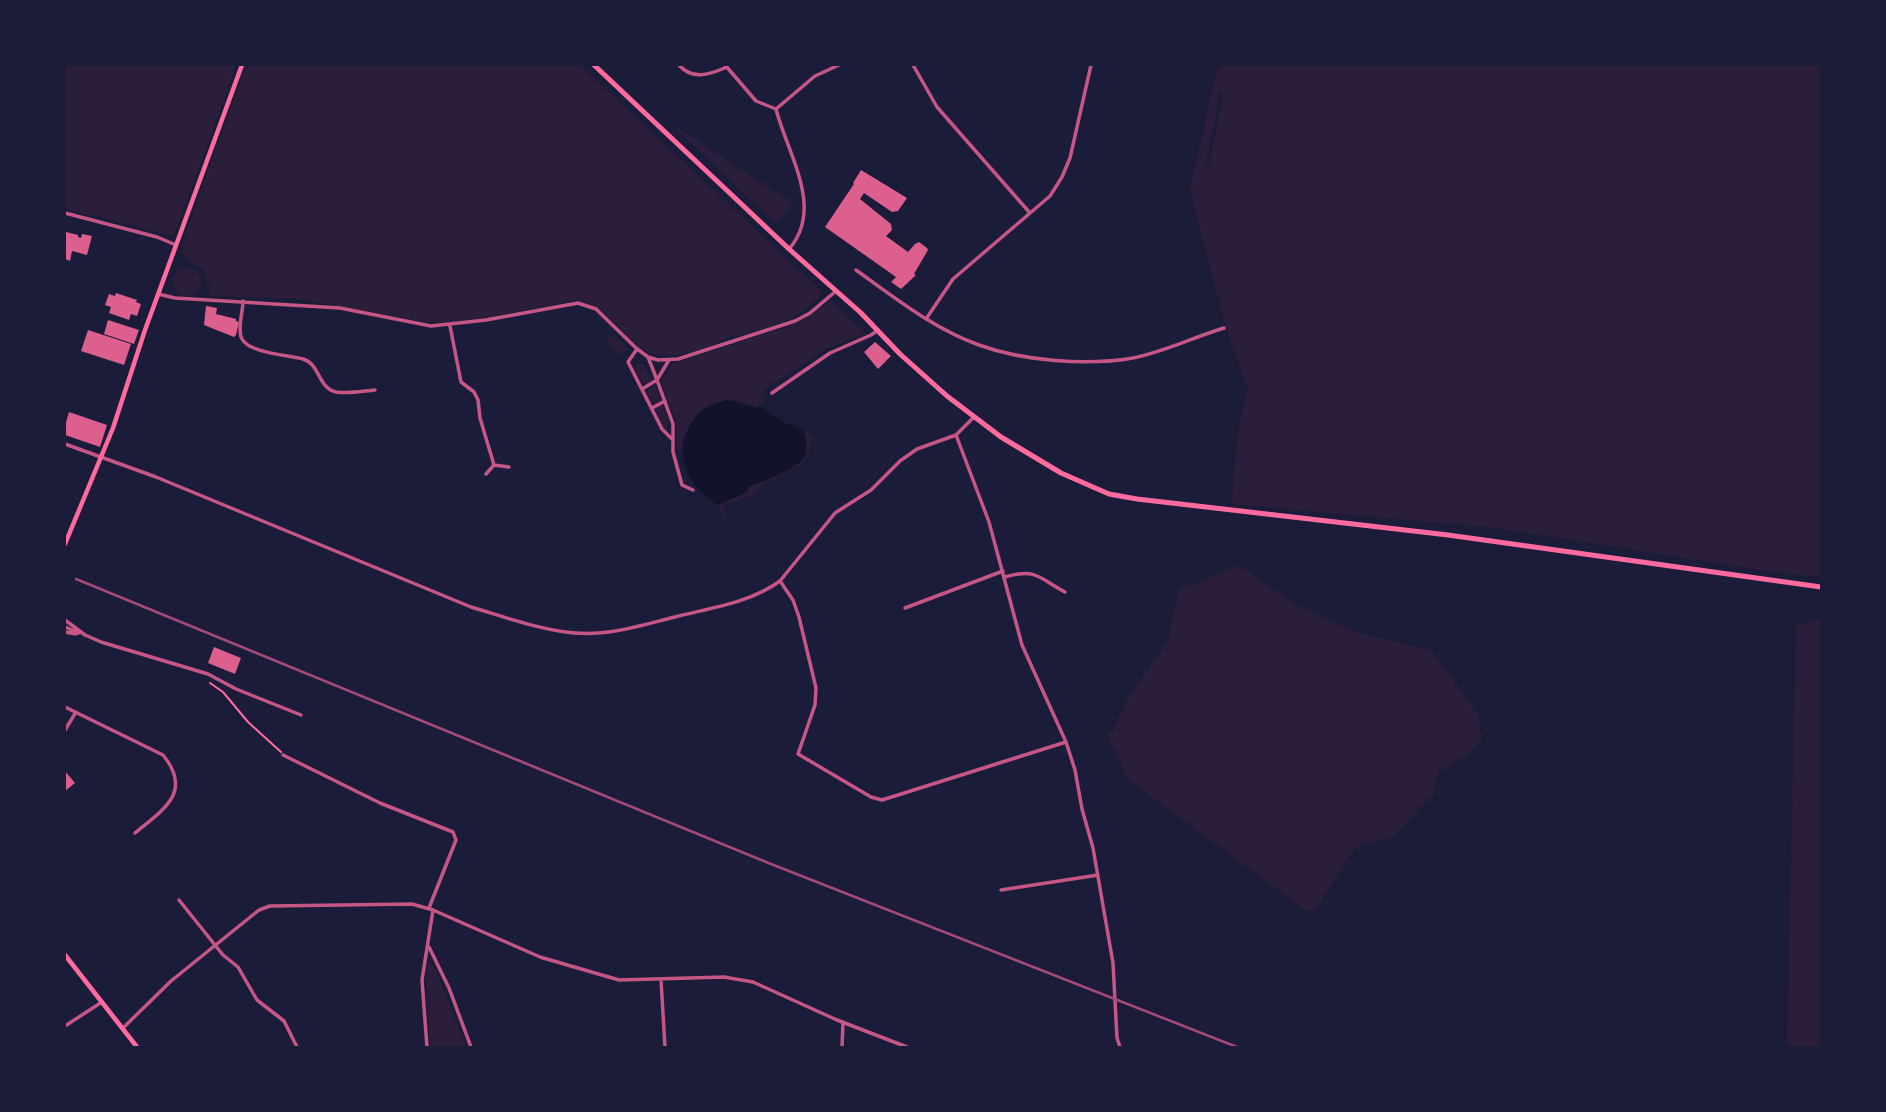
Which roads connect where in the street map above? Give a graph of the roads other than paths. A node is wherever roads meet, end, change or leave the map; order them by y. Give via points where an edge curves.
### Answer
1 (242, 65) edge
2 (594, 65) edge
3 (680, 65) edge
4 (839, 65) edge
5 (913, 65) edge
6 (1091, 65) edge
7 (726, 66) edge
8 (776, 109) junction
9 (65, 213) edge
10 (1030, 214) junction
11 (176, 245) junction
12 (789, 249) junction
13 (856, 270) dead end
14 (836, 290) junction
15 (158, 295) junction
16 (243, 301) junction
17 (926, 319) junction
18 (450, 325) junction
19 (1224, 328) dead end
20 (878, 330) junction
21 (637, 349) junction
22 (648, 357) junction
23 (669, 360) junction
24 (657, 380) junction
25 (642, 389) junction
26 (375, 390) dead end
27 (772, 393) dead end
28 (665, 401) junction
29 (652, 408) junction
30 (974, 417) junction
31 (956, 435) junction
32 (672, 439) junction
33 (65, 444) edge
34 (102, 456) junction
35 (494, 466) junction
36 (509, 467) dead end
37 (485, 474) dead end
38 (693, 490) dead end
39 (65, 544) edge
40 (1003, 571) junction
41 (1005, 577) junction
42 (780, 581) junction
43 (1821, 587) edge
44 (1065, 592) dead end
45 (905, 608) dead end
46 (65, 620) edge
47 (65, 630) edge
48 (85, 635) junction
49 (65, 707) edge
50 (76, 712) junction
51 (302, 715) dead end
52 (65, 730) edge
53 (1066, 742) junction
54 (284, 755) road end
55 (135, 833) dead end
56 (1098, 874) junction
57 (1001, 890) dead end
58 (180, 900) dead end
59 (431, 909) junction
60 (215, 945) junction
61 (428, 945) junction
62 (65, 955) edge
63 (661, 979) junction
64 (102, 1002) junction
65 (843, 1022) junction
66 (65, 1026) edge
67 (123, 1028) junction
68 (137, 1047) edge
69 (297, 1047) edge
70 (427, 1047) edge
71 (471, 1047) edge
72 (665, 1047) edge
73 (842, 1047) edge
74 (907, 1047) edge
75 (1120, 1047) edge

1 - 11 main road
2 - 12 main road
3 - 7 street via 697,76
4 - 8 street via 815,76
5 - 10 street via 937,107
6 - 10 street via 1070,158 1049,196
7 - 8 street via 756,101
8 - 12 street via 796,164 803,200 802,230
9 - 11 street
10 - 17 street via 953,279
11 - 15 main road
12 - 14 main road
13 - 17 street
14 - 20 main road
14 - 23 street via 795,321
15 - 16 street
15 - 34 main road
16 - 18 street via 340,308 431,326
16 - 26 street via 240,333 249,347 307,360 324,386 336,392
17 - 19 street via 979,345 1071,361 1136,358
18 - 21 street via 578,303 596,309
18 - 35 street via 461,382 478,400
20 - 27 street via 830,353
20 - 30 main road via 921,374
21 - 22 street
21 - 25 street via 628,362
22 - 23 street
22 - 24 street
23 - 24 street
24 - 25 street
24 - 28 street
25 - 29 street
28 - 29 street
28 - 32 street via 673,424
29 - 32 street
30 - 31 street
30 - 43 main road via 1044,464 1109,494
31 - 40 street
31 - 42 street via 917,449 871,490 835,513
32 - 38 street via 682,485
33 - 34 street
34 - 39 main road
34 - 42 street via 471,607 575,633 609,633 744,600
35 - 36 street
35 - 37 street
40 - 41 street
40 - 45 street
41 - 44 street via 1025,571 1038,574
41 - 53 street via 1022,645
42 - 53 street via 799,617 816,688 815,705 798,754 871,797 882,800
46 - 48 street
47 - 48 street
48 - 51 street via 208,674
49 - 50 street
50 - 52 street
50 - 55 street via 163,755 172,767 176,780 173,799
53 - 56 street
54 - 59 street via 380,803 453,832 456,840
56 - 57 street
56 - 75 street via 1115,976
58 - 60 street
59 - 60 street via 412,904 270,906
59 - 61 street
59 - 63 street via 540,957 619,980
60 - 67 street
60 - 69 street via 238,967 257,1000 284,1021
61 - 70 street via 422,980
61 - 71 street
62 - 64 main road
63 - 65 street via 723,977 753,982
63 - 72 street
64 - 66 street
64 - 67 main road
65 - 73 street
65 - 74 street
67 - 68 main road

